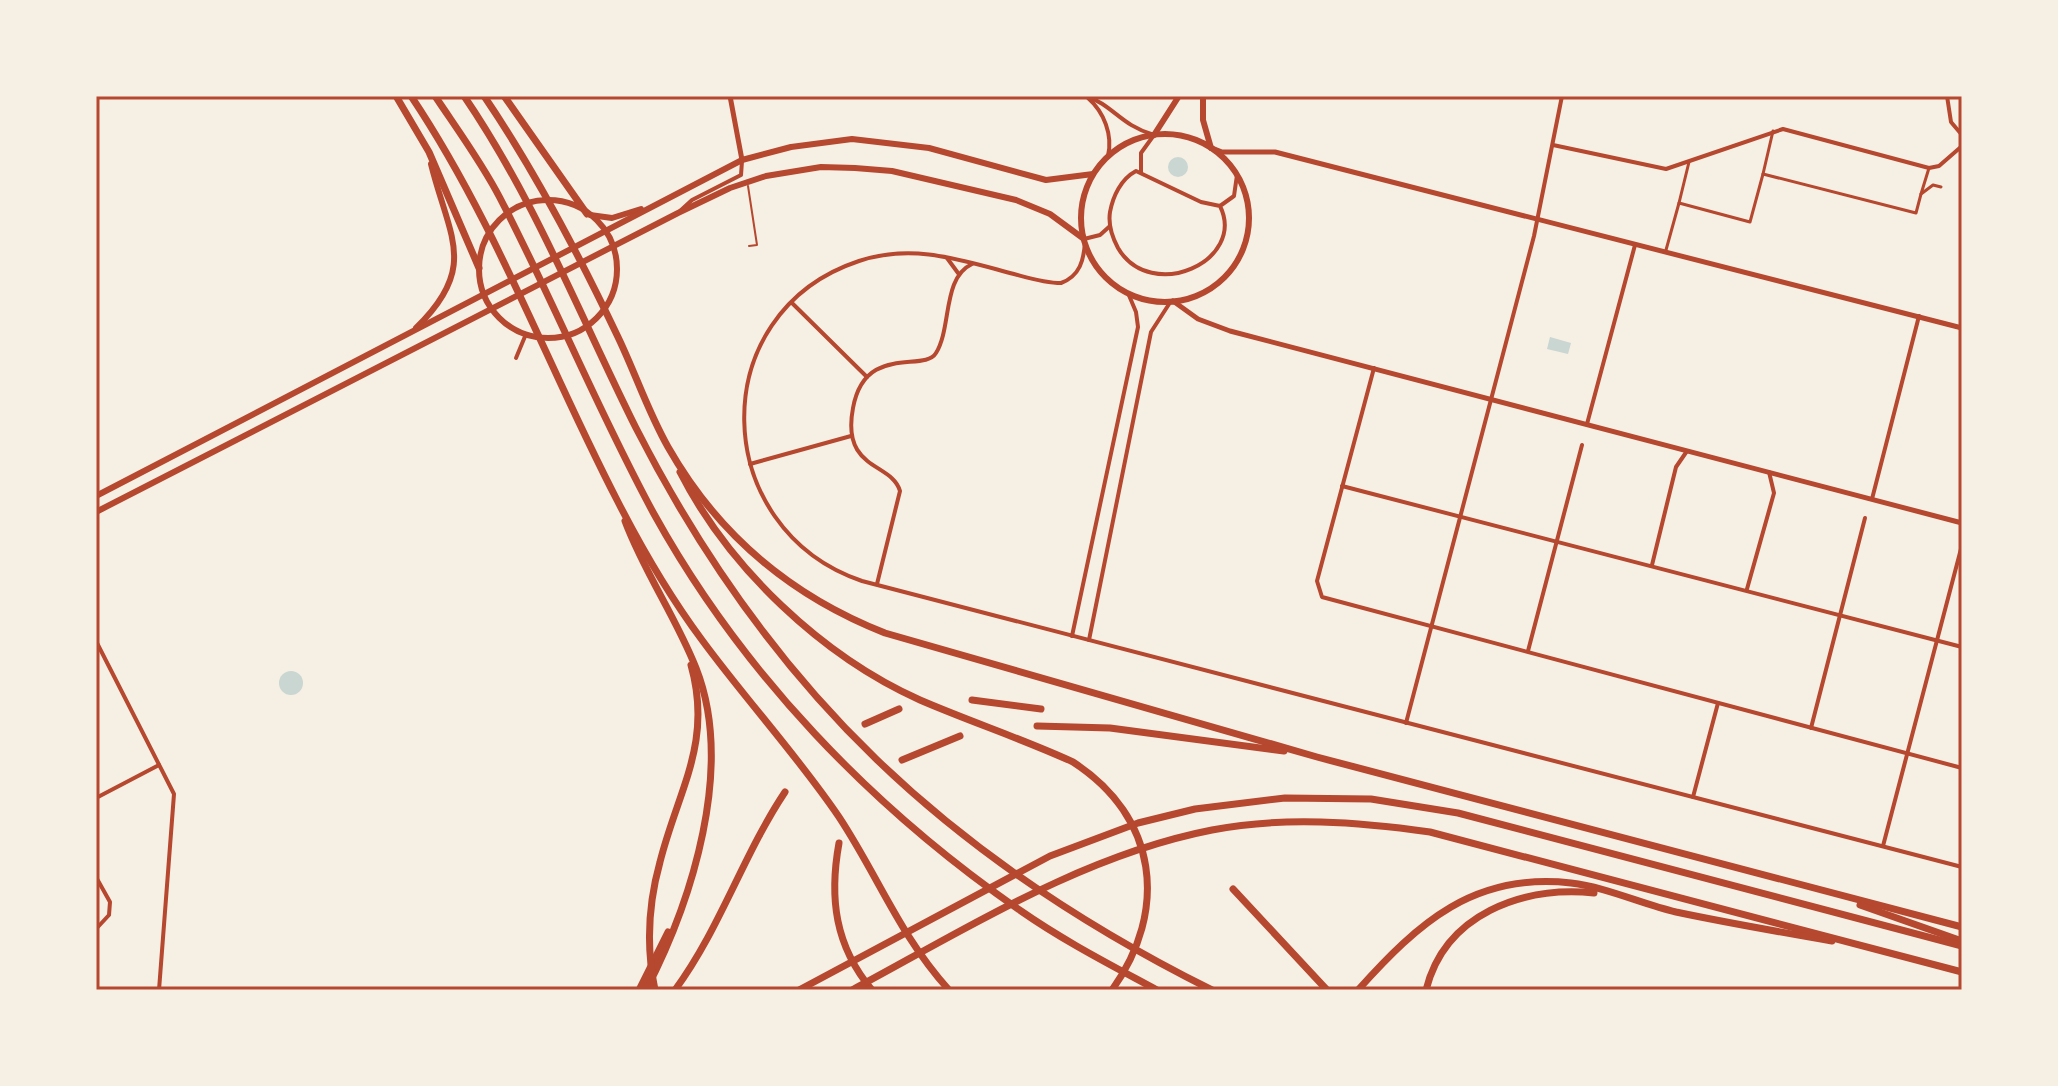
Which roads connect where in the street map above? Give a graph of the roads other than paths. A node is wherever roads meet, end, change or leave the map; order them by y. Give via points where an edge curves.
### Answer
1 (396, 96) edge
2 (411, 96) edge
3 (435, 96) edge
4 (464, 96) edge
5 (484, 96) edge
6 (504, 96) edge
7 (730, 96) edge
8 (1086, 96) edge
9 (1179, 96) edge
10 (1203, 96) edge
11 (1562, 96) edge
12 (1947, 96) edge
13 (1773, 131) junction
14 (1154, 135) junction
15 (1962, 135) edge
16 (1553, 145) junction
17 (1962, 146) edge
18 (1212, 148) junction
19 (429, 152) junction
20 (1108, 156) junction
21 (742, 160) junction
22 (1689, 162) junction
23 (1929, 168) junction
24 (1141, 172) junction
25 (1093, 174) junction
26 (1763, 174) junction
27 (1237, 175) junction
28 (746, 181) junction
29 (1941, 187) dead end
30 (1921, 194) junction
31 (663, 201) junction
32 (1679, 203) junction
33 (1220, 206) junction
34 (678, 213) junction
35 (587, 214) junction
36 (1538, 218) junction
37 (1110, 226) junction
38 (604, 232) junction
39 (1085, 240) junction
40 (1635, 242) junction
41 (749, 246) dead end
42 (613, 248) junction
43 (1666, 250) junction
44 (942, 255) junction
45 (974, 263) junction
46 (479, 268) junction
47 (958, 274) junction
48 (1128, 293) junction
49 (483, 294) junction
50 (1172, 301) junction
51 (792, 303) junction
52 (491, 308) junction
53 (1919, 316) junction
54 (1962, 328) edge
55 (526, 334) junction
56 (408, 336) junction
57 (516, 358) dead end
58 (1374, 368) junction
59 (867, 377) junction
60 (1491, 399) junction
61 (1587, 424) junction
62 (851, 436) junction
63 (1582, 445) dead end
64 (667, 446) junction
65 (1687, 451) junction
66 (750, 464) junction
67 (1769, 472) junction
68 (1342, 486) junction
69 (96, 496) edge
70 (1872, 499) junction
71 (617, 500) junction
72 (96, 512) edge
73 (1461, 515) junction
74 (1865, 518) dead end
75 (1962, 523) edge
76 (1557, 540) junction
77 (1962, 545) edge
78 (1652, 565) junction
79 (876, 585) junction
80 (1747, 590) junction
81 (1840, 615) junction
82 (1431, 628) junction
83 (1072, 636) junction
84 (684, 640) junction
85 (1089, 640) junction
86 (1938, 640) junction
87 (96, 641) edge
88 (1962, 647) edge
89 (1528, 653) junction
90 (972, 700) dead end
91 (1718, 703) junction
92 (899, 709) dead end
93 (1041, 709) dead end
94 (1406, 723) junction
95 (865, 724) dead end
96 (1037, 726) dead end
97 (1811, 728) junction
98 (960, 736) dead end
99 (1907, 753) junction
100 (1317, 757) junction
101 (902, 760) dead end
102 (159, 765) junction
103 (1962, 768) edge
104 (785, 792) dead end
105 (96, 798) edge
106 (1693, 798) junction
107 (839, 843) dead end
108 (1883, 846) junction
109 (1962, 867) edge
110 (96, 877) edge
111 (1809, 887) junction
112 (1233, 889) dead end
113 (685, 893) junction
114 (1613, 895) junction
115 (1962, 927) edge
116 (96, 929) edge
117 (1962, 943) edge
118 (1885, 952) junction
119 (1962, 972) edge
120 (1112, 989) edge
121 (159, 990) edge
122 (639, 990) edge
123 (646, 990) edge
124 (655, 990) edge
125 (675, 990) edge
126 (799, 990) edge
127 (852, 990) edge
128 (872, 990) edge
129 (949, 990) edge
130 (1157, 990) edge
131 (1212, 990) edge
132 (1327, 990) edge
133 (1358, 990) edge
134 (1426, 990) edge

1 - 19 highway
2 - 71 highway via 480,210
3 - 130 highway via 499,196 656,517 715,611 823,744 901,819 1059,935
4 - 131 highway via 519,184 681,510 756,625 858,744 974,845 1088,923
5 - 64 highway via 540,185 617,334
6 - 35 highway
7 - 21 street
8 - 14 street via 1128,126
8 - 20 street via 1105,124
9 - 14 main road
10 - 18 main road via 1203,120
11 - 16 street
12 - 15 street via 1951,122
13 - 22 street
13 - 23 street via 1783,129
13 - 26 street
14 - 18 main road via 1189,138
14 - 20 main road
14 - 24 street via 1141,153
16 - 22 street via 1666,169
16 - 36 street
17 - 23 street
18 - 27 main road
18 - 36 street via 1275,152
19 - 46 highway
19 - 56 main road via 456,261 443,296
20 - 25 main road
21 - 25 main road via 852,139 929,148 1046,180
21 - 31 main road
21 - 34 street via 741,175
22 - 32 street
23 - 30 street
24 - 33 street
24 - 37 street via 1132,173 1117,192
25 - 39 main road via 1083,205
26 - 30 street via 1916,213
26 - 32 street via 1750,222
27 - 33 street via 1234,196
27 - 50 main road via 1249,219 1239,259 1210,289
28 - 34 main road
28 - 39 main road via 821,167 892,171 1033,205
28 - 41 lane via 757,245
29 - 30 street via 1933,185
31 - 35 main road via 612,218
31 - 38 main road
32 - 43 street
33 - 37 street via 1225,221 1216,249 1203,263 1173,275 1155,274 1127,259
34 - 42 main road
35 - 38 main road
35 - 46 main road via 549,201 517,208 488,235
36 - 40 street
36 - 60 street
37 - 39 street
38 - 42 main road
38 - 49 main road
39 - 45 street via 1082,264 1061,283
39 - 48 main road via 1105,276
40 - 43 street
40 - 61 street
42 - 52 main road
42 - 55 main road via 615,285 594,320 565,336
43 - 53 street
44 - 45 street
44 - 47 street
44 - 51 street via 902,252 856,262 812,285
45 - 47 street
46 - 49 main road
47 - 59 street via 936,353 925,361 892,363
48 - 50 main road
48 - 83 street via 1138,327
49 - 52 main road
49 - 56 main road
50 - 58 street via 1219,327
50 - 85 street via 1151,332
51 - 59 street
51 - 66 street via 762,343 749,377 743,428
52 - 55 main road
52 - 72 main road
53 - 54 street
53 - 70 street
55 - 57 street
56 - 69 main road
58 - 60 street
58 - 68 street
59 - 62 street via 854,398
60 - 61 street
60 - 73 street
61 - 65 street
62 - 66 street
62 - 79 street via 862,456 892,478 900,491
63 - 76 street
64 - 100 highway via 730,533 818,603 885,633
64 - 120 highway via 688,488 731,549 819,636 918,699 1073,762 1120,803 1139,839 1149,878 1143,933 1130,965
65 - 67 street
65 - 78 street via 1676,467
66 - 79 street via 765,503 794,540 832,569
67 - 70 street
67 - 80 street via 1774,493
68 - 73 street
68 - 82 street via 1317,581 1319,593 1326,600
70 - 75 street
71 - 84 highway via 632,541
71 - 129 highway via 700,638 815,783 911,946
73 - 76 street
73 - 82 street
74 - 81 street
76 - 78 street
76 - 89 street
77 - 86 street
78 - 80 street
79 - 83 street
80 - 81 street
81 - 86 street
81 - 97 street
82 - 89 street
82 - 94 street
83 - 85 street
84 - 113 highway via 698,671 711,761 699,850
84 - 124 highway via 699,703 699,734 660,859 648,932
85 - 94 street
86 - 88 street
86 - 99 street
87 - 102 street
89 - 91 street
90 - 93 highway
91 - 97 street
91 - 106 street
92 - 95 highway
94 - 106 street
96 - 100 highway via 1110,728
97 - 99 street
98 - 101 highway
99 - 103 street
99 - 108 street
100 - 111 highway
102 - 105 street
102 - 121 street via 174,802
104 - 125 highway
106 - 108 street
107 - 128 highway via 832,883 836,924 845,949
108 - 109 street
110 - 116 street via 110,902 109,915
111 - 115 highway
111 - 117 highway
112 - 132 highway
113 - 122 highway
113 - 123 highway via 666,952
114 - 118 highway
114 - 133 highway via 1572,883 1495,888 1460,900 1424,924
114 - 134 highway via 1537,893 1490,910 1449,940
117 - 126 highway via 1458,813 1371,799 1285,798 1195,809 1138,823 1050,856
118 - 119 highway
118 - 127 highway via 1430,832 1367,823 1292,822 1213,830 1100,862

